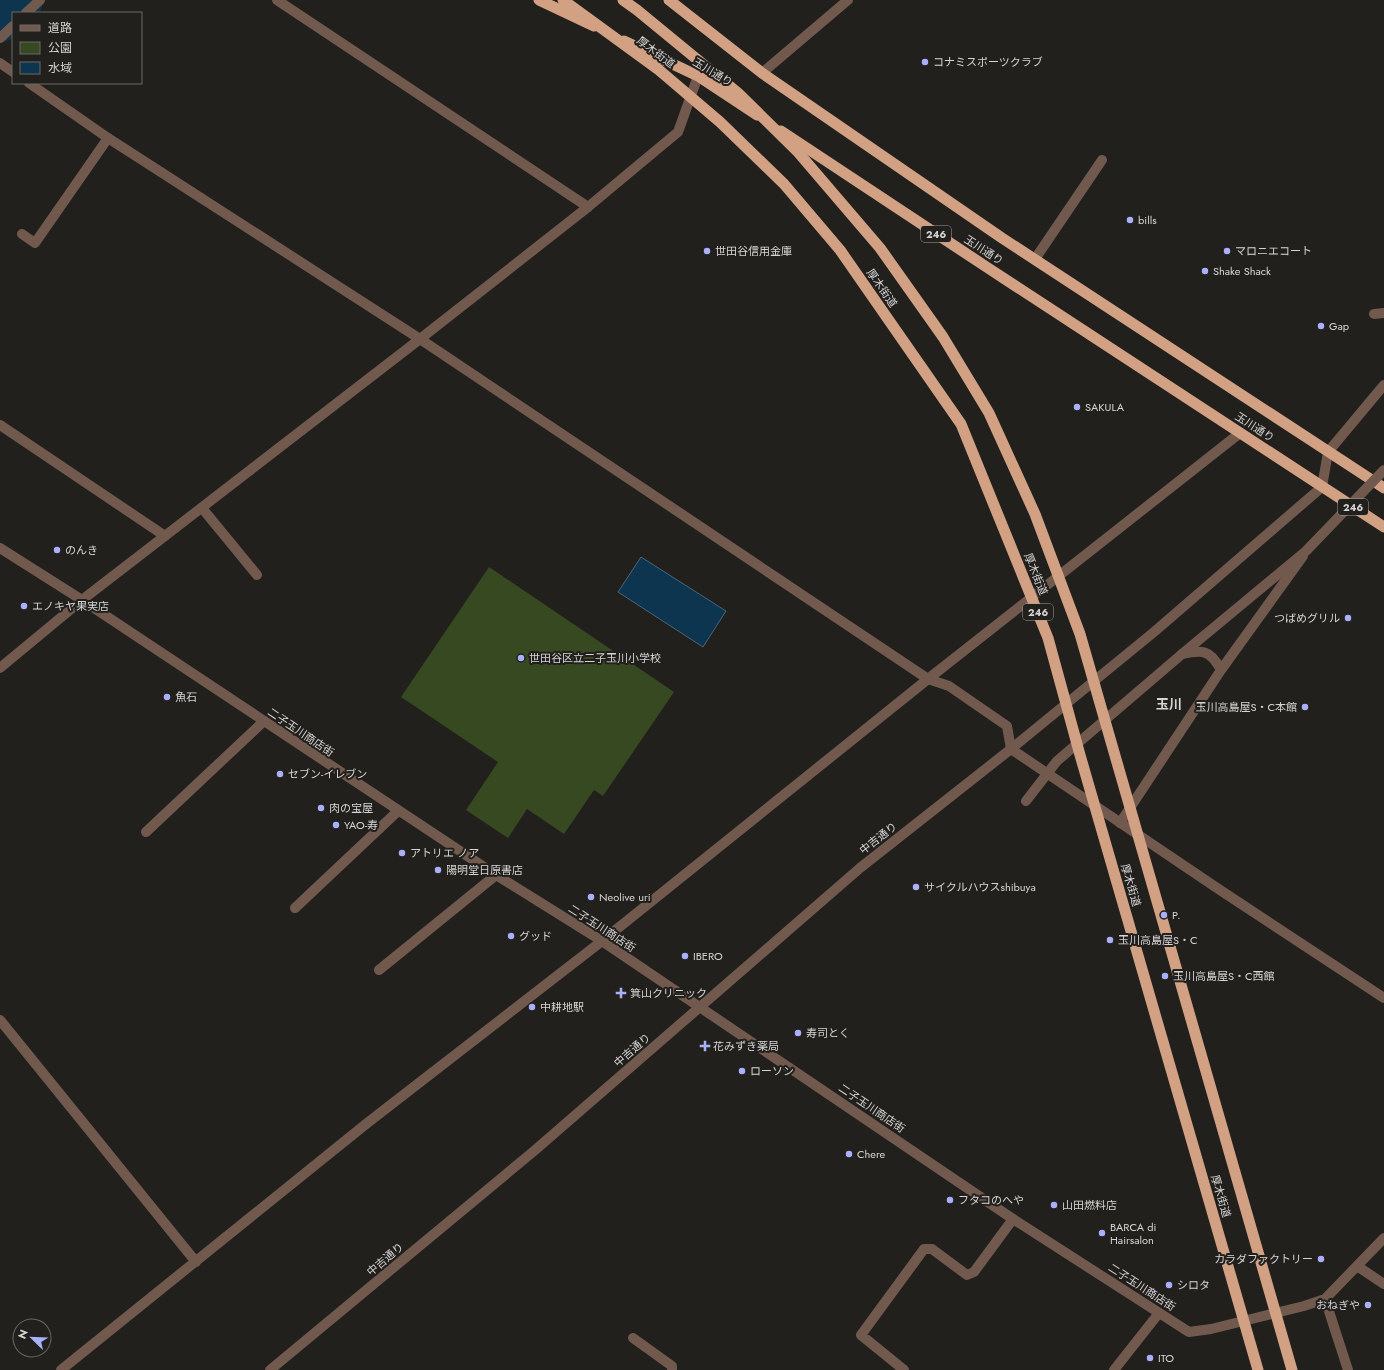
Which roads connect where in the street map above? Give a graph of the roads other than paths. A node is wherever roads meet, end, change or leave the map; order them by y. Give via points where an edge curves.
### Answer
1 (40, 0) edge
2 (277, 0) edge
3 (539, 0) edge
4 (563, 0) edge
5 (623, 0) edge
6 (669, 0) edge
7 (848, 0) edge
8 (27, 12) edge
9 (12, 27) edge
10 (0, 38) edge
11 (0, 63) edge
12 (12, 71) edge
13 (762, 73) junction
14 (698, 76) junction
15 (30, 84) edge
16 (108, 138) junction
17 (1102, 160) dead end
18 (588, 207) junction
19 (22, 234) dead end
20 (1036, 260) junction
21 (420, 339) junction
22 (1384, 385) edge
23 (0, 425) edge
24 (1240, 433) junction
25 (1328, 452) junction
26 (1384, 470) edge
27 (1322, 487) junction
28 (1384, 488) edge
29 (202, 508) junction
30 (1384, 528) edge
31 (165, 536) junction
32 (0, 548) edge
33 (1306, 552) junction
34 (257, 575) dead end
35 (82, 600) junction
36 (1182, 654) junction
37 (0, 668) edge
38 (1221, 670) junction
39 (928, 679) junction
40 (264, 721) junction
41 (1011, 749) junction
42 (1026, 801) dead end
43 (398, 811) junction
44 (1120, 823) junction
45 (146, 832) dead end
46 (496, 875) junction
47 (295, 908) dead end
48 (602, 942) junction
49 (379, 970) dead end
50 (1384, 998) edge
51 (700, 1007) junction
52 (0, 1020) edge
53 (1013, 1219) junction
54 (1384, 1238) edge
55 (196, 1262) junction
56 (1357, 1266) junction
57 (1384, 1284) edge
58 (1325, 1299) junction
59 (1159, 1312) junction
60 (633, 1338) dead end
61 (61, 1370) edge
62 (270, 1370) edge
63 (672, 1370) edge
64 (904, 1370) edge
65 (1114, 1370) edge
66 (1258, 1370) edge
67 (1292, 1370) edge
68 (1348, 1370) edge

1 - 8 street
2 - 18 street
3 - 14 highway, 玉川通り / 246
4 - 66 highway, 厚木街道 / 246, bridge via 659,70 720,122 784,184 840,250 961,424 1048,638
5 - 67 highway, 厚木街道 / 246, bridge via 738,93 797,152 880,248 943,336 989,413 1035,514 1080,634
6 - 13 highway, 玉川通り
7 - 13 street
9 - 10 street
11 - 12 street
13 - 20 highway, 玉川通り
14 - 18 street via 678,132
14 - 24 highway, 玉川通り / 246
15 - 16 street
16 - 19 street via 35,243
16 - 21 street
17 - 20 street
18 - 21 street
20 - 25 highway, 玉川通り
21 - 29 street
21 - 39 street
22 - 25 street
23 - 31 street
24 - 27 highway, 玉川通り / 246
24 - 39 street
25 - 27 street
25 - 28 highway, 玉川通り
26 - 33 street, bridge
27 - 30 highway, 玉川通り / 246
27 - 41 street, 中吉通り via 1154,632
29 - 31 street
29 - 34 street
31 - 35 street
32 - 35 street, 二子玉川商店街
33 - 36 street, bridge
33 - 38 street
35 - 37 street
35 - 40 street, 二子玉川商店街
36 - 38 street via 1197,651 1208,653 1216,660
36 - 42 street, bridge via 1057,761
38 - 44 street
39 - 41 street via 949,686 1007,726
39 - 48 street
40 - 43 street, 二子玉川商店街
40 - 45 street
41 - 44 street
41 - 51 street, 中吉通り via 860,868
43 - 46 street, 二子玉川商店街
43 - 47 street
44 - 50 street
46 - 48 street, 二子玉川商店街
46 - 49 street
48 - 51 street, 二子玉川商店街
48 - 55 street via 366,1124
51 - 53 street, 二子玉川商店街
51 - 62 street, 中吉通り via 534,1151
52 - 55 street
53 - 59 street, 二子玉川商店街
53 - 64 street via 974,1272 967,1275 932,1250 924,1249 860,1335
54 - 56 street
55 - 61 street
56 - 57 street
56 - 58 street
58 - 59 street, 二子玉川商店街 via 1211,1329 1189,1332
58 - 68 street
59 - 65 street
60 - 63 street via 672,1366

